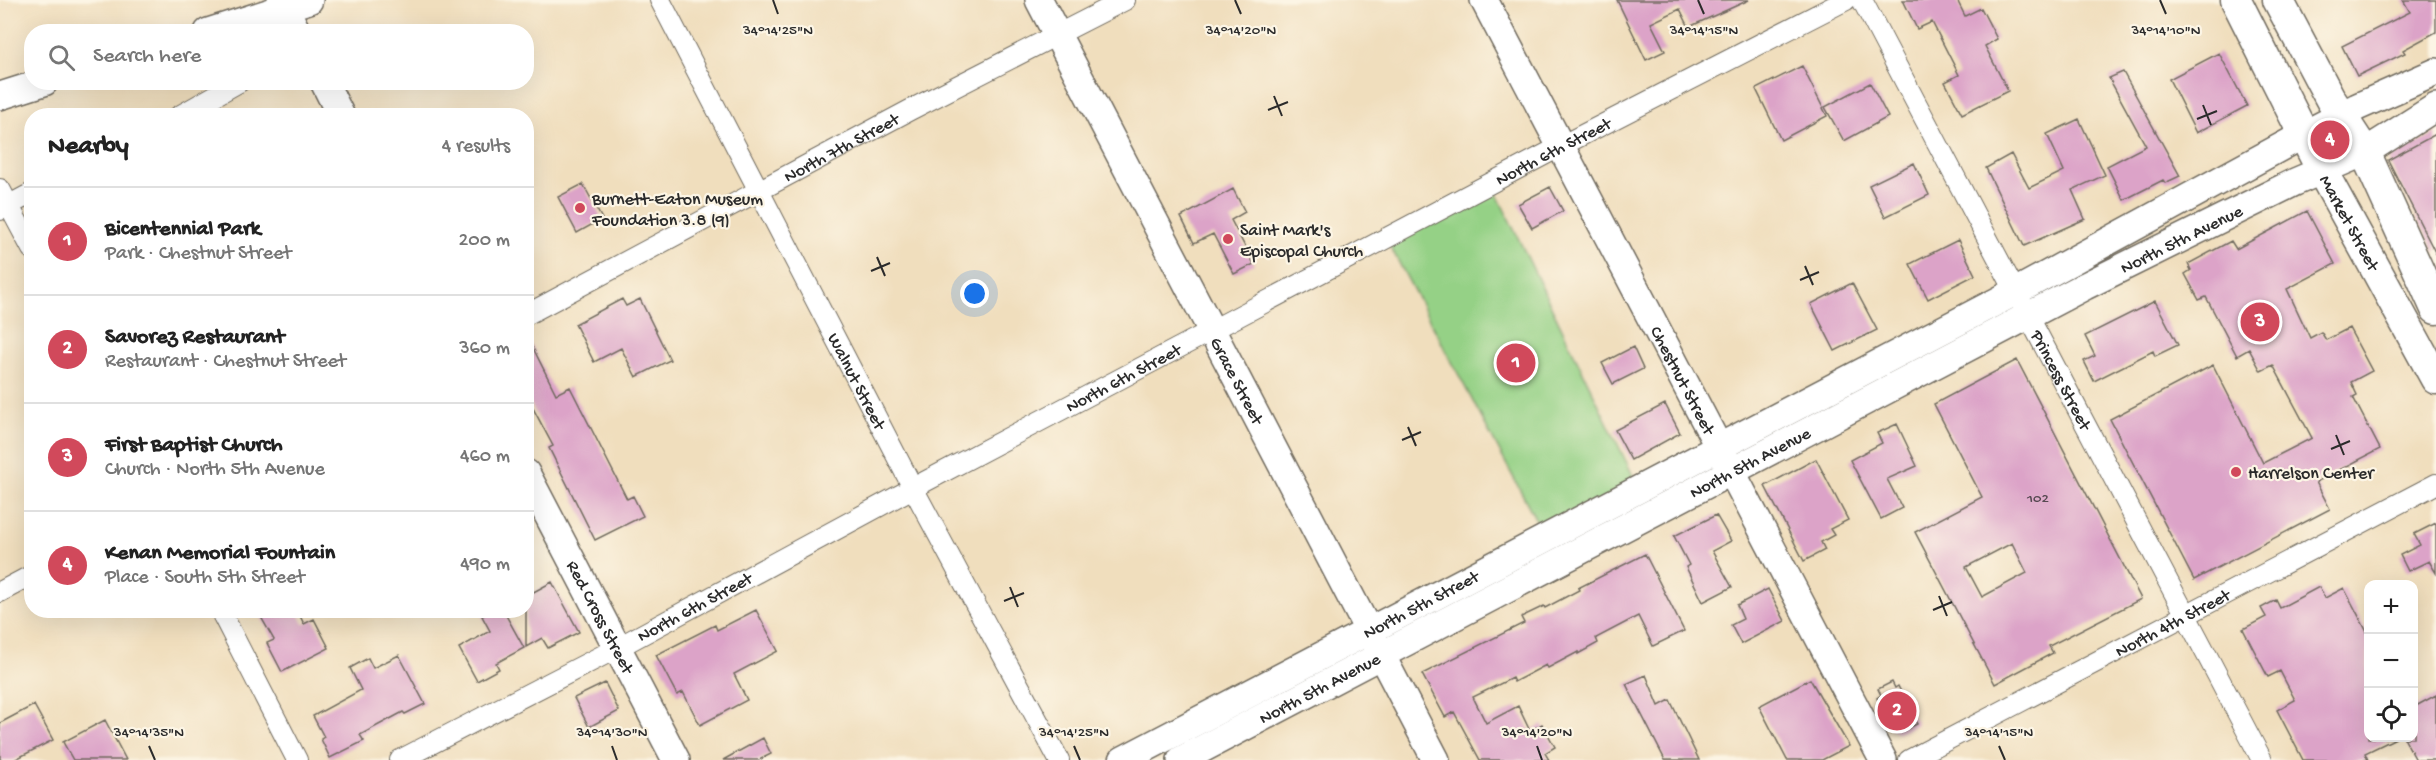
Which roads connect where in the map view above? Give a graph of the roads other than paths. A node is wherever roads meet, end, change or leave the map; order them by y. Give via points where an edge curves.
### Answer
1 (660, 0) edge
2 (1040, 0) edge
3 (1125, 0) edge
4 (1484, 0) edge
5 (1846, 0) edge
6 (1862, 0) edge
7 (2236, 0) edge
8 (2278, 0) edge
9 (290, 10) edge
10 (238, 24) edge
11 (1058, 35) junction
12 (2436, 72) edge
13 (24, 88) edge
14 (225, 90) edge
15 (328, 90) edge
16 (0, 96) edge
17 (2436, 107) edge
18 (193, 108) edge
19 (337, 108) edge
20 (2341, 115) junction
21 (2303, 135) junction
22 (1561, 146) junction
23 (2365, 152) junction
24 (2322, 171) junction
25 (759, 190) junction
26 (24, 195) edge
27 (3, 201) edge
28 (24, 236) edge
29 (2015, 292) junction
30 (2436, 309) edge
31 (534, 311) edge
32 (2028, 316) junction
33 (1213, 332) junction
34 (2436, 379) edge
35 (1719, 448) junction
36 (1732, 471) junction
37 (2436, 484) edge
38 (534, 488) edge
39 (913, 488) junction
40 (24, 579) edge
41 (0, 592) edge
42 (2185, 614) junction
43 (224, 618) edge
44 (1367, 631) junction
45 (617, 648) junction
46 (1380, 655) junction
47 (297, 760) edge
48 (400, 760) edge
49 (676, 760) edge
50 (1059, 760) edge
51 (1123, 760) edge
52 (1181, 760) edge
53 (1436, 760) edge
54 (1883, 760) edge
55 (1909, 760) edge
56 (2262, 760) edge

1 - 25 street, Walnut Street
2 - 11 street, Grace Street
3 - 11 street, North 7th Street
4 - 22 street, Chestnut Street
5 - 22 street, North 6th Street
6 - 29 street, Princess Street
7 - 21 main road, Market Street
8 - 20 main road
9 - 10 street
11 - 25 street, North 7th Street
11 - 33 street, Grace Street
12 - 20 street, North 5th Avenue
13 - 16 street
14 - 18 street
15 - 19 street
17 - 23 street, North 5th Avenue
20 - 21 street, North 5th Avenue
20 - 23 main road
21 - 24 main road, Market Street
21 - 29 street, North 5th Avenue
22 - 33 street, North 6th Street
22 - 35 street, Chestnut Street
23 - 24 street, North 5th Avenue
23 - 30 main road
24 - 32 street, North 5th Avenue
24 - 34 main road, Market Street
25 - 31 street, North 7th Street
25 - 39 street, Walnut Street
26 - 27 street
27 - 28 street
29 - 32 street, Princess Street
29 - 35 street, North 5th Avenue
32 - 36 street, North 5th Avenue
32 - 42 street, Princess Street
33 - 39 street, North 6th Street
33 - 44 street, Grace Street
35 - 36 street, Chestnut Street
35 - 44 street, North 5th Street
36 - 46 street, North 5th Avenue
36 - 54 street, Chestnut Street
37 - 42 street, North 4th Street
38 - 45 street, Red Cross Street
39 - 45 street, North 6th Street
39 - 50 street, Walnut Street
40 - 41 street
42 - 55 street, North 4th Street
42 - 56 street, Princess Street
43 - 47 street
44 - 46 street, Grace Street
44 - 51 street, North 5th Street
45 - 48 street, North 6th Street
45 - 49 street, Red Cross Street
46 - 52 street, North 5th Avenue
46 - 53 street, Grace Street

